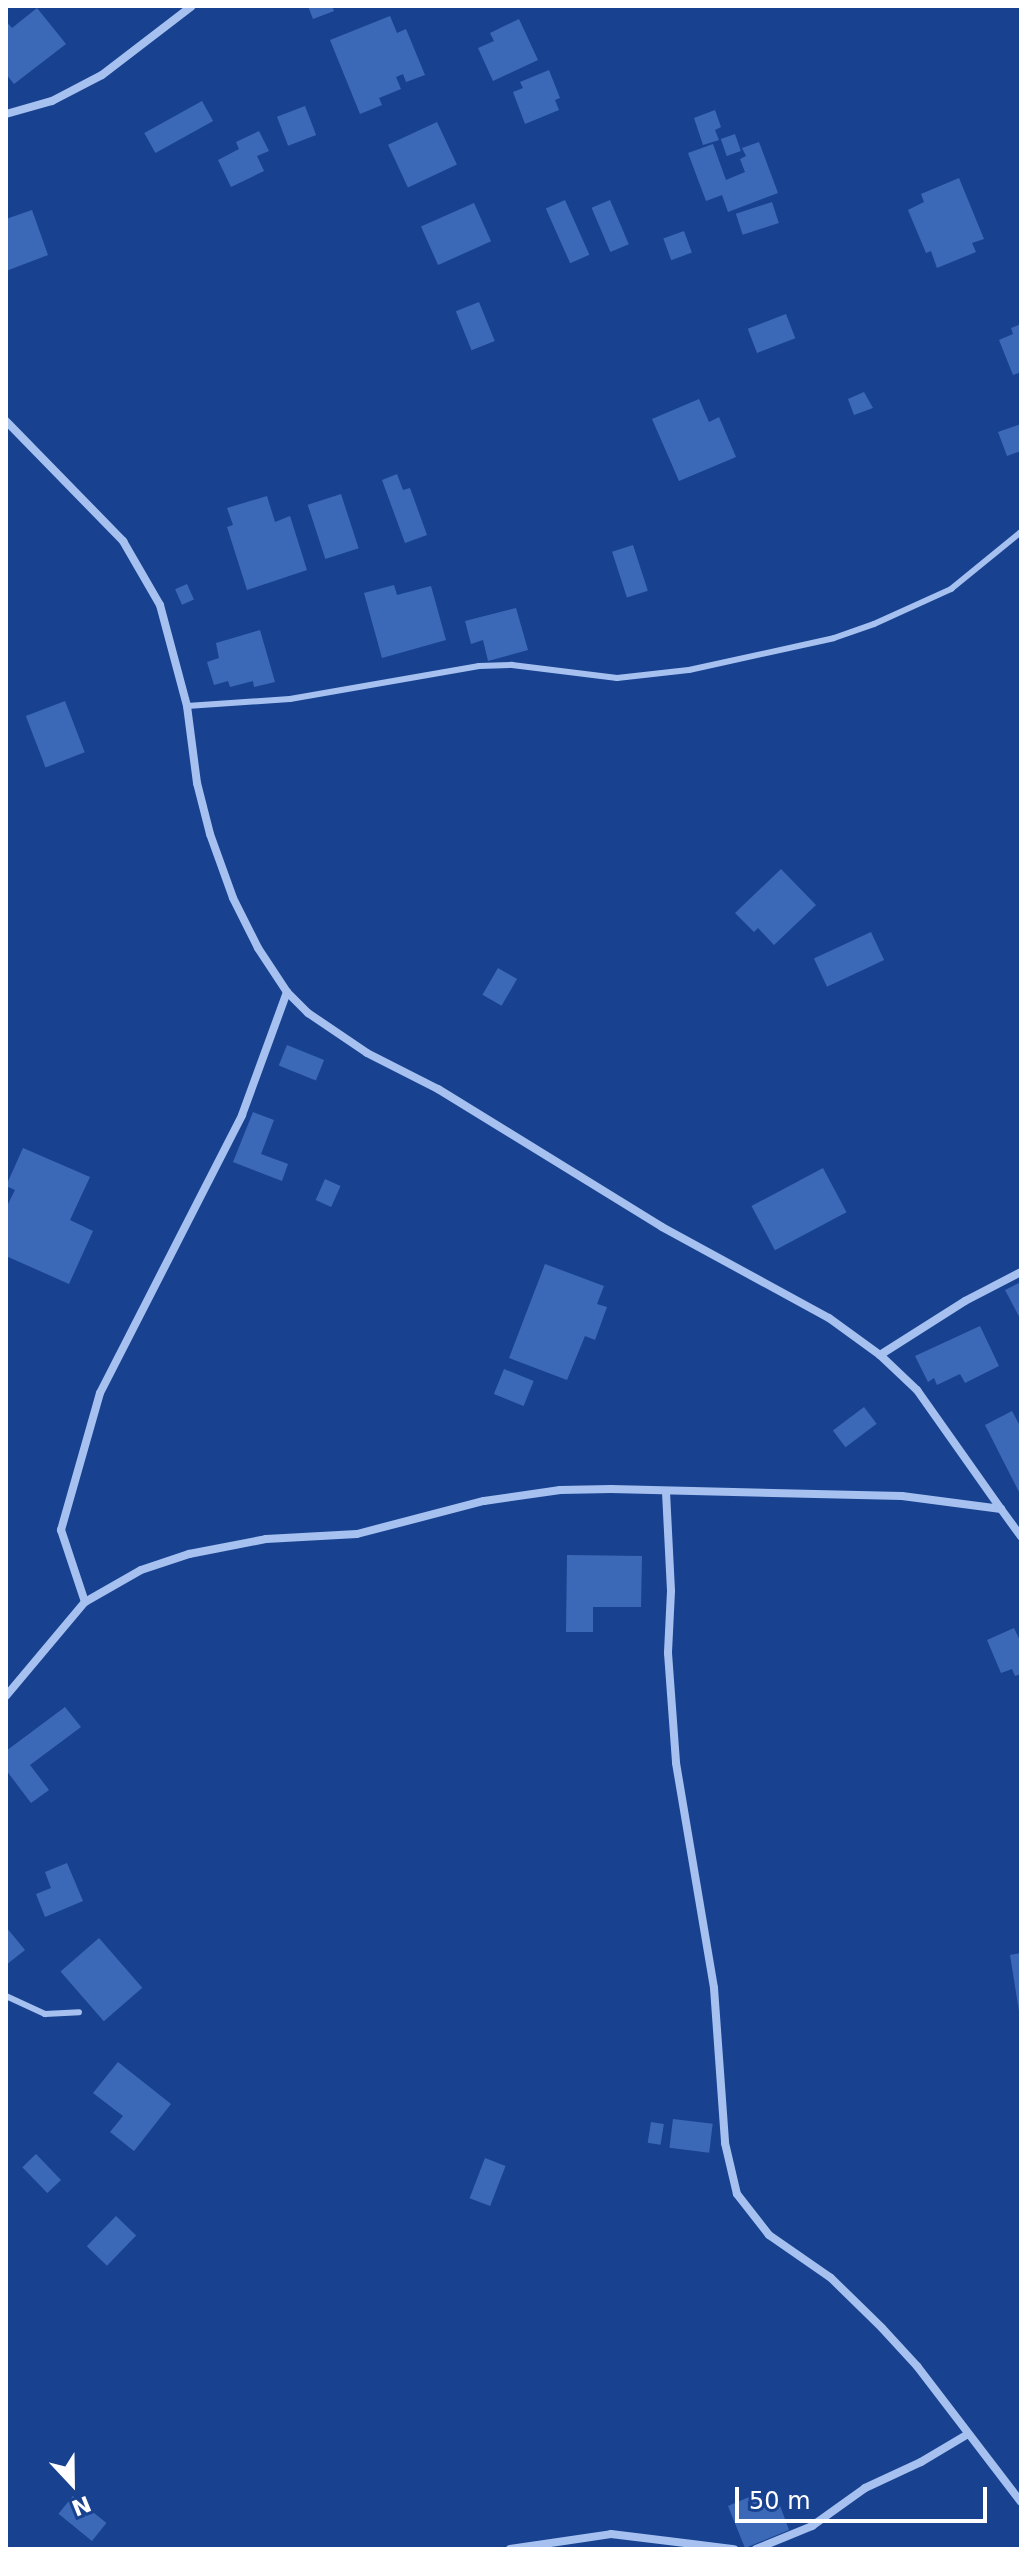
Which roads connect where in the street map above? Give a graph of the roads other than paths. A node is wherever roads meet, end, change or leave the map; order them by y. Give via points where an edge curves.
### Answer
1 (192, 6) edge
2 (6, 114) edge
3 (6, 421) edge
4 (1021, 532) edge
5 (187, 706) junction
6 (287, 992) junction
7 (1021, 1272) edge
8 (880, 1355) junction
9 (666, 1492) junction
10 (1001, 1509) junction
11 (1021, 1537) edge
12 (85, 1602) junction
13 (6, 1696) edge
14 (6, 1996) edge
15 (79, 2012) dead end
16 (968, 2434) junction
17 (1021, 2502) edge
18 (510, 2549) edge
19 (734, 2549) edge
20 (756, 2549) edge

1 - 2 street via 102,75 52,101
3 - 5 street via 101,517 144,574 171,638
4 - 5 lane via 951,589 898,615 834,638 689,670 617,678 479,666 290,699
5 - 6 street via 197,783 219,860 258,948
6 - 8 street via 367,1053 438,1089 662,1227 829,1318
6 - 12 street via 242,1115 100,1393 61,1530
7 - 8 street
8 - 10 street via 917,1390
9 - 10 street via 902,1496
9 - 12 street via 560,1490 484,1501 357,1534 266,1539 141,1570
9 - 16 street via 676,1763 714,1988 725,2143 737,2194 769,2235 831,2278 882,2328
10 - 11 street
12 - 13 street
14 - 15 lane via 45,2014
16 - 17 street
16 - 20 street via 865,2488 812,2526
18 - 19 street via 611,2534

